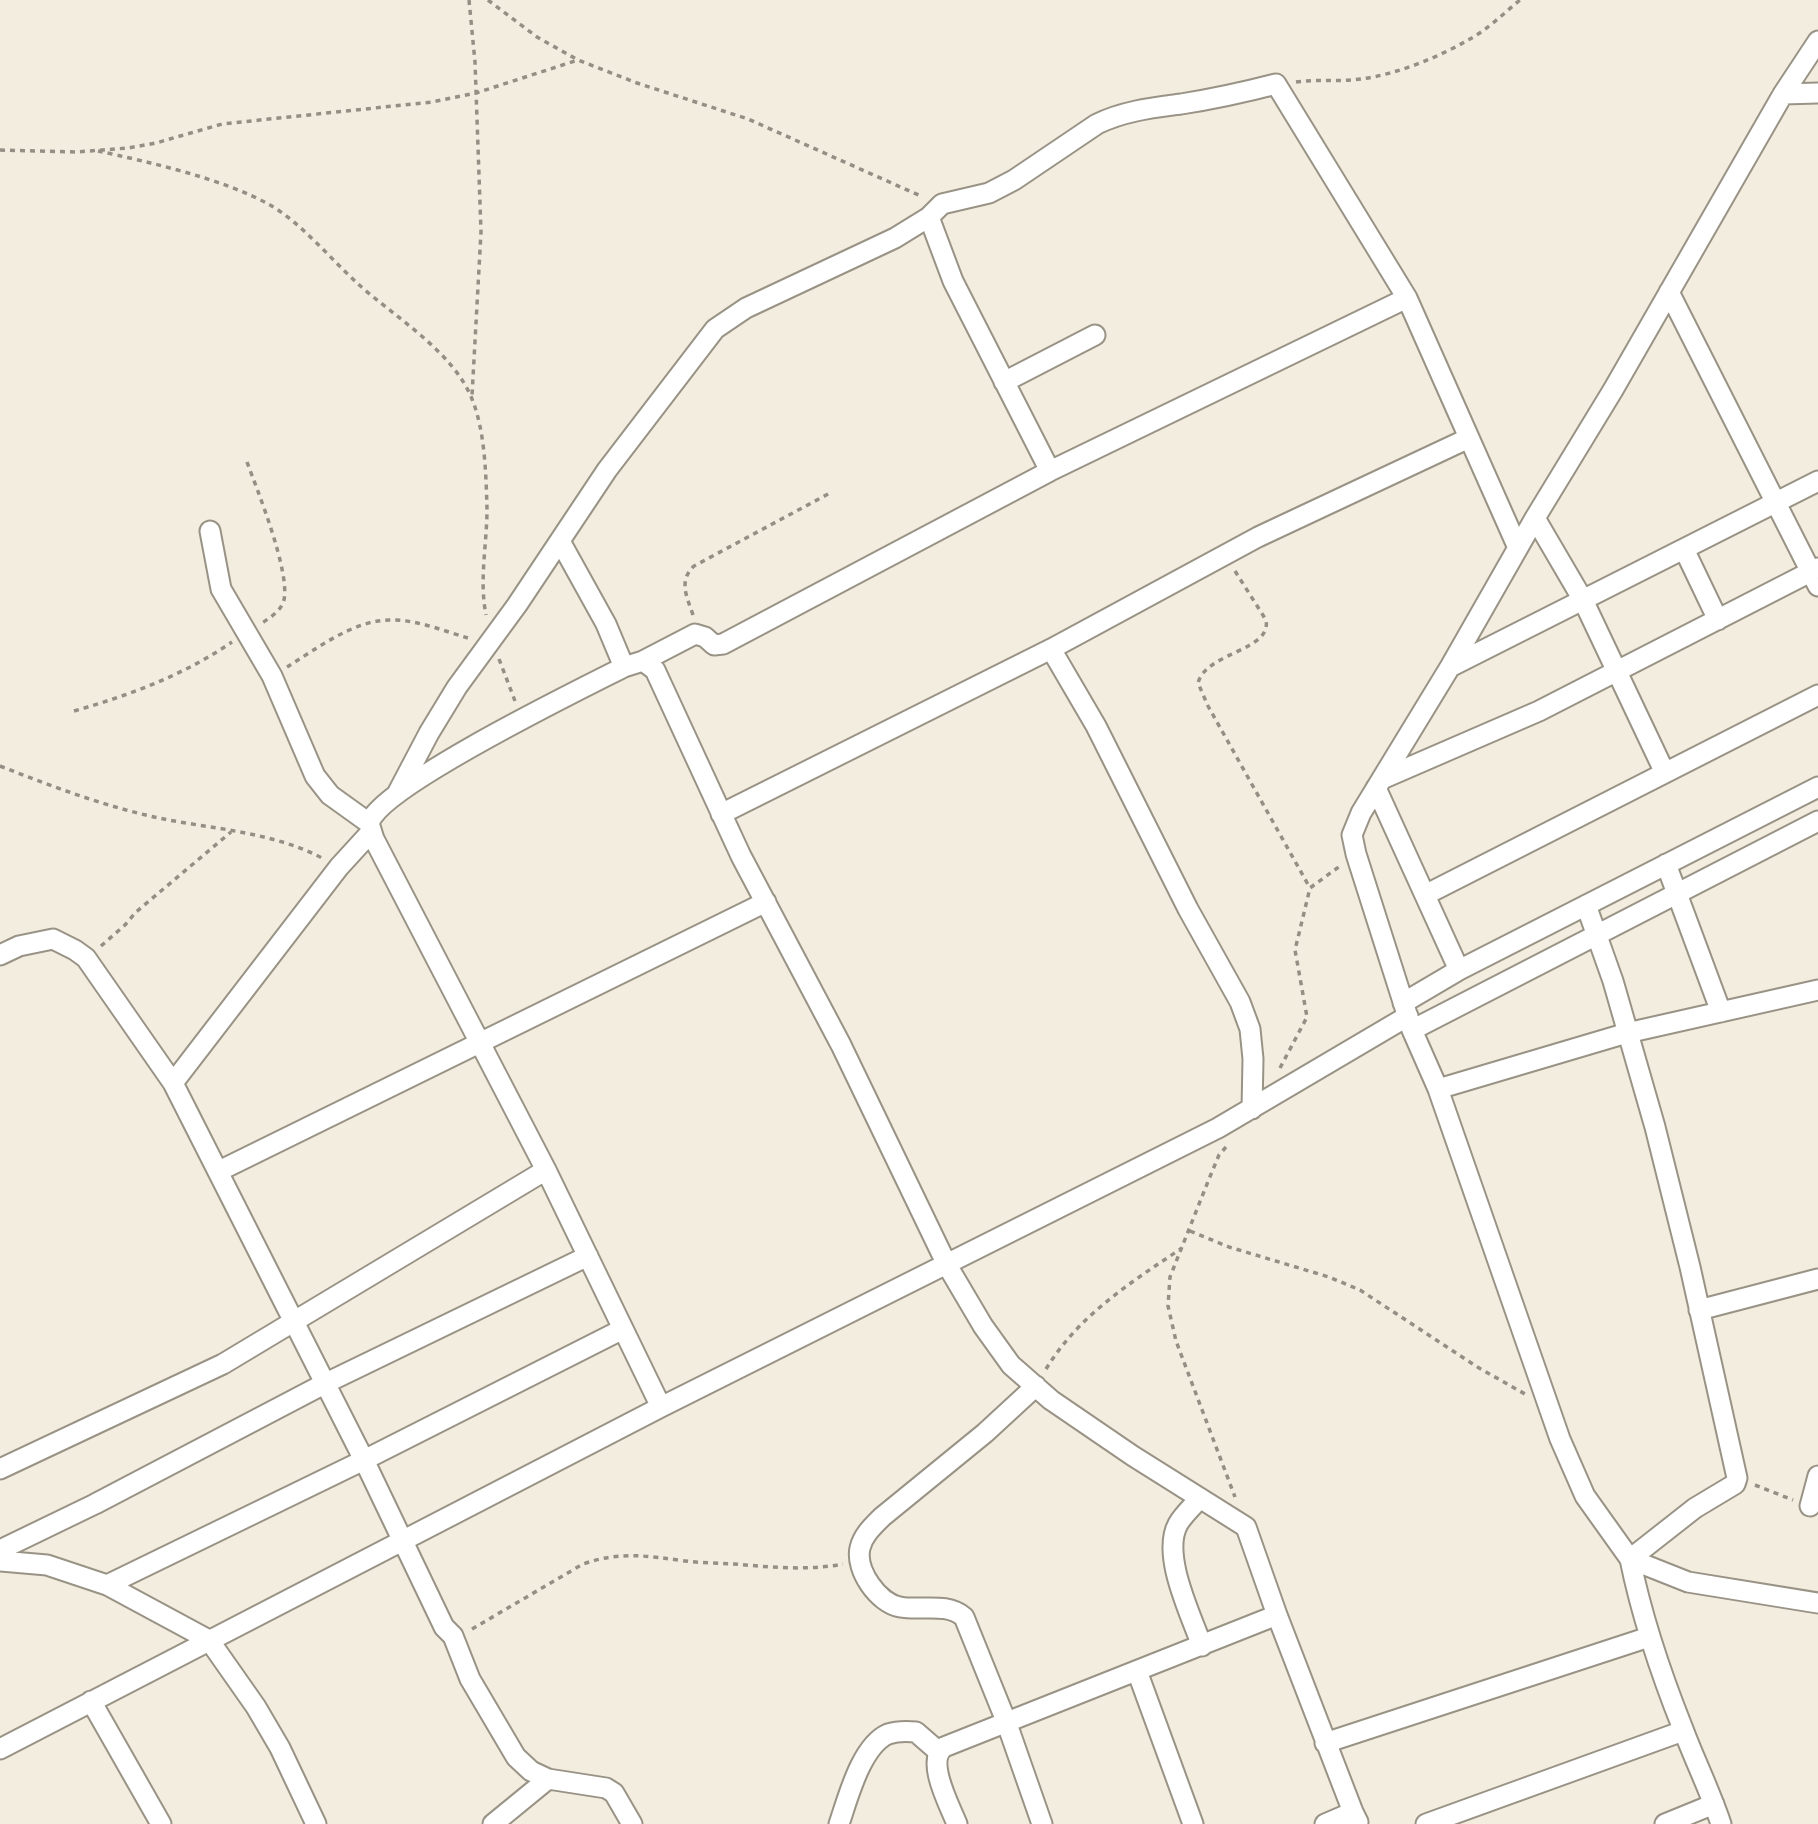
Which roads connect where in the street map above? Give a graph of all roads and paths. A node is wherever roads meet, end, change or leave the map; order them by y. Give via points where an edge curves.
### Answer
1 (469, 0) edge
2 (488, 0) edge
3 (1520, 0) edge
4 (1818, 41) edge
5 (578, 60) junction
6 (1276, 85) junction
7 (476, 93) junction
8 (1818, 93) edge
9 (1783, 94) junction
10 (0, 150) edge
11 (98, 151) junction
12 (935, 211) junction
13 (1669, 292) junction
14 (1407, 298) junction
15 (1096, 335) dead end
16 (1004, 382) junction
17 (471, 398) junction
18 (1469, 438) junction
19 (247, 462) dead end
20 (1050, 471) junction
21 (1818, 481) edge
22 (830, 493) dead end
23 (1777, 503) junction
24 (1535, 518) junction
25 (210, 531) dead end
26 (560, 541) junction
27 (1518, 548) junction
28 (1684, 549) junction
29 (1225, 556) junction
30 (1816, 575) edge
31 (1583, 600) junction
32 (1718, 620) junction
33 (246, 633) junction
34 (700, 634) junction
35 (491, 641) junction
36 (1051, 649) junction
37 (634, 664) junction
38 (1450, 667) junction
39 (1617, 672) junction
40 (272, 676) junction
41 (1818, 695) edge
42 (74, 711) dead end
43 (522, 720) junction
44 (0, 766) edge
45 (1665, 772) junction
46 (1379, 783) junction
47 (1818, 787) edge
48 (397, 794) junction
49 (721, 814) junction
50 (1818, 821) edge
51 (370, 828) junction
52 (231, 832) junction
53 (1356, 854) junction
54 (1666, 864) junction
55 (339, 867) junction
56 (1310, 888) junction
57 (1677, 893) junction
58 (1425, 895) junction
59 (766, 902) junction
60 (1586, 905) junction
61 (1597, 933) junction
62 (0, 955) edge
63 (86, 958) junction
64 (1459, 970) junction
65 (1818, 990) edge
66 (1721, 1012) junction
67 (1408, 1016) junction
68 (1627, 1033) junction
69 (481, 1041) junction
70 (1277, 1074) dead end
71 (173, 1083) junction
72 (1438, 1089) junction
73 (1252, 1109) junction
74 (1226, 1146) dead end
75 (546, 1170) junction
76 (219, 1171) junction
77 (1189, 1231) junction
78 (1182, 1248) junction
79 (588, 1256) junction
80 (947, 1265) junction
81 (1818, 1279) edge
82 (1699, 1310) junction
83 (292, 1322) junction
84 (623, 1329) junction
85 (324, 1384) junction
86 (1036, 1386) junction
87 (1547, 1399) junction
88 (661, 1407) junction
89 (364, 1460) junction
90 (0, 1469) edge
91 (1818, 1475) edge
92 (1737, 1478) junction
93 (1200, 1498) junction
94 (1810, 1506) joint
95 (1246, 1527) junction
96 (402, 1540) junction
97 (0, 1550) edge
98 (1630, 1559) junction
99 (0, 1561) edge
100 (859, 1561) junction
101 (107, 1585) junction
102 (1818, 1603) edge
103 (1277, 1615) junction
104 (453, 1636) junction
105 (1649, 1637) junction
106 (209, 1640) junction
107 (1202, 1646) junction
108 (1137, 1671) junction
109 (91, 1702) junction
110 (1006, 1721) junction
111 (1683, 1731) junction
112 (1325, 1743) junction
113 (0, 1749) edge
114 (939, 1752) junction
115 (548, 1779) junction
116 (1714, 1804) junction
117 (1356, 1818) edge
118 (1461, 1818) edge
119 (161, 1824) edge
120 (316, 1824) edge
121 (494, 1824) edge
122 (632, 1824) edge
123 (839, 1824) edge
124 (957, 1824) edge
125 (1042, 1824) edge
126 (1193, 1824) edge
127 (1325, 1824) edge
128 (1426, 1824) edge
129 (1665, 1824) edge
130 (1721, 1824) edge

1 - 7 path
2 - 5 path via 537,37
3 - 6 path via 1468,40 1422,61 1373,77
4 - 9 street
5 - 7 path
5 - 12 path via 747,119
6 - 12 street via 1110,118 1014,180
6 - 14 street
7 - 11 path via 419,104 222,124 156,143
7 - 17 path via 481,232
8 - 9 street
9 - 13 street
10 - 11 path
11 - 17 path via 231,188 271,205 415,330 452,367
12 - 16 street via 948,271
12 - 26 street via 860,256 746,308 715,329 607,470
13 - 23 street
13 - 24 street
14 - 18 street
14 - 20 street
15 - 16 street
16 - 20 street
17 - 35 path via 479,428 487,509 485,608
18 - 27 street
18 - 29 street
19 - 33 path via 270,527 285,591 280,608
20 - 34 street via 723,644 714,645
21 - 23 street
22 - 34 path via 688,572 684,589
23 - 28 street
23 - 30 street
24 - 27 street
24 - 31 street
25 - 33 street via 221,589
26 - 35 street
26 - 37 street
27 - 38 street
28 - 31 street
28 - 32 street
29 - 36 street
29 - 56 path via 1268,628 1262,638 1205,668 1198,683
30 - 32 street
31 - 38 street
31 - 39 street
32 - 39 street
33 - 40 street
33 - 42 path via 179,674
34 - 37 street
35 - 40 path via 410,623 377,621 360,625
35 - 43 path
35 - 48 street via 450,698
36 - 49 street
36 - 73 street via 1240,1002 1250,1029
37 - 43 street
37 - 49 street via 655,670
38 - 46 street
39 - 45 street
39 - 46 street
40 - 51 street via 315,776
41 - 45 street
43 - 48 street
44 - 52 path via 102,804
45 - 58 street
46 - 53 street via 1352,835
46 - 58 street
47 - 54 street
48 - 51 street via 379,807
49 - 59 street
50 - 57 street
51 - 55 street
51 - 69 street
52 - 55 path via 288,843
52 - 63 path
53 - 56 path
53 - 67 street
54 - 57 street
54 - 60 street
55 - 71 street
56 - 70 path via 1296,950 1307,1017
57 - 61 street
57 - 66 street
58 - 64 street
59 - 69 street
59 - 80 street
60 - 61 street
60 - 64 street
61 - 67 street
61 - 68 street
62 - 63 street via 53,939
63 - 71 street
64 - 67 street
65 - 66 street
66 - 68 street
67 - 72 street
67 - 73 street
68 - 72 street
68 - 82 street
69 - 75 street
69 - 76 street
71 - 76 street
72 - 87 street
73 - 80 street
74 - 77 path
75 - 79 street
75 - 83 street
76 - 83 street
77 - 78 path
77 - 87 path via 1360,1290 1506,1385
78 - 86 path via 1090,1313 1059,1347
78 - 95 path via 1170,1277 1168,1306 1176,1342
79 - 84 street
79 - 85 street
80 - 86 street via 1011,1365
80 - 88 street
81 - 82 street
82 - 92 street
83 - 85 street
83 - 90 street via 223,1364
84 - 88 street
84 - 89 street
85 - 89 street
85 - 97 street
86 - 93 street
86 - 100 street via 882,1517 860,1546
87 - 98 street via 1585,1496
88 - 96 street
89 - 96 street
89 - 101 street
91 - 94 street
92 - 94 path
92 - 98 street via 1735,1484 1695,1508
93 - 95 street
93 - 107 street via 1179,1524 1173,1540 1181,1585
95 - 103 street
96 - 104 street via 444,1627
96 - 106 street
98 - 102 street via 1688,1582
98 - 105 street
99 - 101 street via 47,1564
100 - 104 path via 787,1568 651,1555 598,1559
100 - 110 street via 882,1598 898,1606 957,1611 964,1617
101 - 106 street
103 - 107 street
103 - 112 street
104 - 115 street via 470,1679 516,1757
105 - 111 street
105 - 112 street
106 - 109 street
106 - 120 street via 268,1727
107 - 108 street
108 - 110 street
108 - 126 street
109 - 113 street
109 - 119 street
110 - 114 street
110 - 125 street
111 - 116 street
111 - 118 street
112 - 117 street
114 - 123 street via 916,1732 890,1733 880,1739 857,1773
114 - 124 street via 937,1771
115 - 121 street
115 - 122 street via 606,1788 614,1793
116 - 129 street
116 - 130 street
117 - 127 street
118 - 128 street

